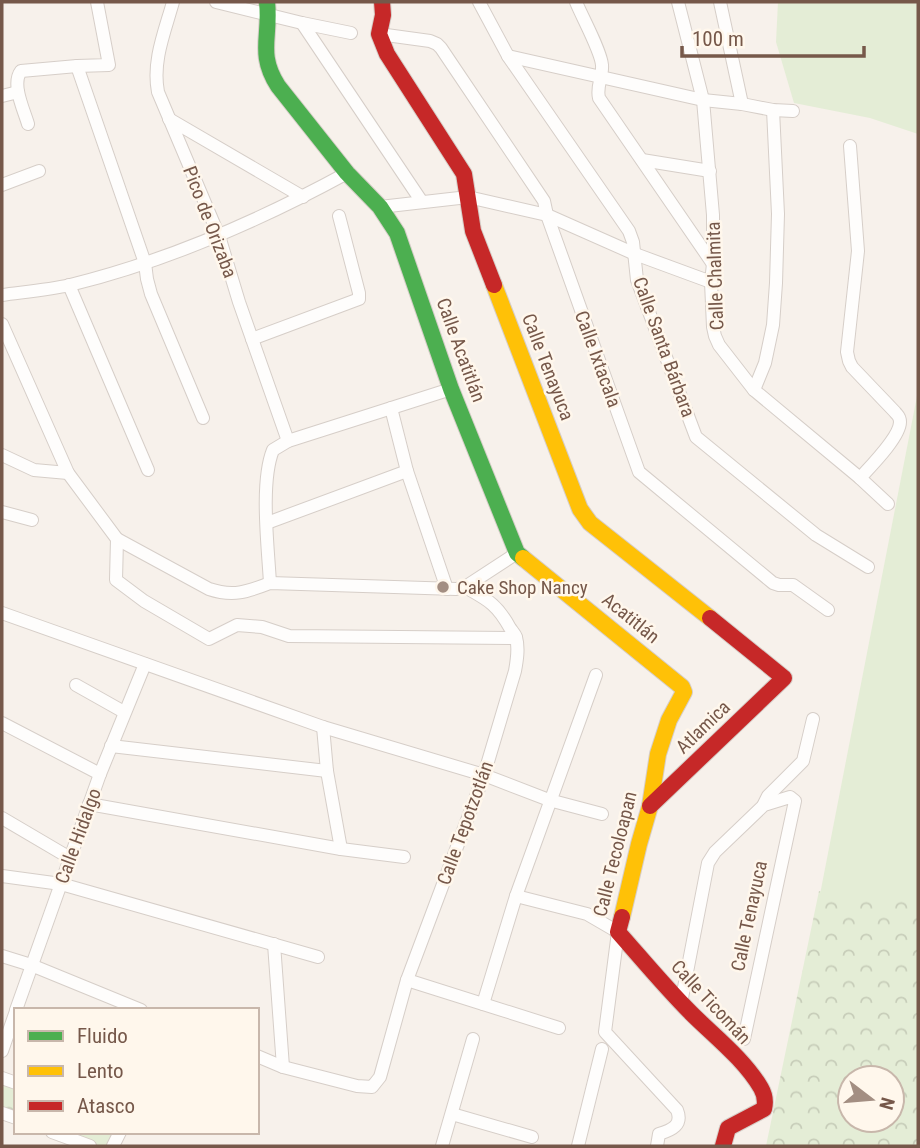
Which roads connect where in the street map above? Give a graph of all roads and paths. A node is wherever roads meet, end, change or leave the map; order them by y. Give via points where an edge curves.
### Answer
1 (97, 2) edge
2 (173, 2) edge
3 (216, 2) edge
4 (382, 2) edge
5 (479, 2) edge
6 (576, 2) edge
7 (678, 2) edge
8 (720, 2) edge
9 (268, 8) edge
10 (302, 23) junction
11 (351, 33) dead end
12 (379, 34) junction
13 (508, 56) junction
14 (77, 66) junction
15 (601, 78) junction
16 (18, 92) junction
17 (2, 96) edge
18 (703, 100) junction
19 (742, 104) junction
20 (773, 110) junction
21 (793, 111) dead end
22 (168, 119) junction
23 (28, 124) dead end
24 (850, 146) dead end
25 (642, 160) junction
26 (38, 171) dead end
27 (710, 171) junction
28 (346, 173) junction
29 (2, 185) edge
30 (303, 197) junction
31 (468, 197) junction
32 (422, 202) junction
33 (380, 207) junction
34 (547, 215) junction
35 (338, 216) dead end
36 (219, 236) junction
37 (635, 254) junction
38 (145, 263) junction
39 (713, 264) junction
40 (711, 282) junction
41 (69, 285) junction
42 (2, 295) edge
43 (2, 324) edge
44 (252, 339) junction
45 (451, 389) junction
46 (754, 390) junction
47 (391, 408) junction
48 (203, 418) dead end
49 (288, 440) junction
50 (2, 455) edge
51 (148, 470) dead end
52 (407, 471) junction
53 (68, 473) junction
54 (860, 478) junction
55 (888, 504) dead end
56 (2, 512) edge
57 (32, 520) dead end
58 (267, 523) junction
59 (117, 538) junction
60 (517, 553) junction
61 (868, 568) dead end
62 (270, 583) junction
63 (465, 587) junction
64 (447, 589) junction
65 (828, 610) dead end
66 (2, 613) edge
67 (516, 638) junction
68 (145, 664) junction
69 (596, 675) dead end
70 (784, 678) joint
71 (76, 685) dead end
72 (684, 692) joint
73 (124, 712) junction
74 (813, 719) dead end
75 (2, 723) edge
76 (323, 727) junction
77 (111, 746) junction
78 (327, 771) junction
79 (100, 774) junction
80 (484, 775) junction
81 (549, 800) junction
82 (89, 804) junction
83 (764, 805) junction
84 (650, 806) junction
85 (602, 814) dead end
86 (2, 818) edge
87 (341, 849) junction
88 (70, 858) junction
89 (404, 858) dead end
90 (2, 876) edge
91 (61, 884) junction
92 (516, 896) junction
93 (618, 932) junction
94 (275, 944) junction
95 (2, 956) edge
96 (318, 957) dead end
97 (32, 965) junction
98 (407, 980) junction
99 (681, 1003) junction
100 (484, 1004) junction
101 (17, 1008) edge
102 (136, 1008) edge
103 (14, 1016) edge
104 (559, 1028) dead end
105 (473, 1039) dead end
106 (744, 1039) dead end
107 (602, 1049) dead end
108 (2, 1051) edge
109 (259, 1057) edge
110 (284, 1067) junction
111 (452, 1114) junction
112 (57, 1134) edge
113 (532, 1136) dead end
114 (658, 1140) edge
115 (90, 1146) edge
116 (442, 1146) edge
117 (578, 1146) edge
118 (723, 1146) edge

1 - 14 street via 109,65
2 - 22 street, Pico de Orizaba via 156,70
3 - 9 street
4 - 12 street
5 - 13 street, Calle Santa Bárbara
6 - 15 street via 602,60
7 - 18 street, Calle Chalmita
8 - 19 street
9 - 10 street
9 - 28 street, Calle Acatitlán via 265,53 269,70
10 - 11 street
10 - 32 street
12 - 31 street, Calle Tenayuca via 387,54 464,174
12 - 34 street, Calle Ixtacala via 437,44 544,201
13 - 15 street
13 - 37 street, Calle Santa Bárbara via 629,230
14 - 16 street via 21,71
14 - 38 street
15 - 18 street
15 - 25 street via 599,99
16 - 17 street
16 - 23 street
18 - 19 street
18 - 27 street, Calle Chalmita
19 - 20 street
20 - 21 street
20 - 46 street via 776,283 768,351
22 - 30 street
22 - 36 street, Pico de Orizaba
24 - 54 street via 858,251 847,352 852,367 900,422 897,433
25 - 27 street
25 - 39 street
26 - 29 street
27 - 39 street, Calle Chalmita
28 - 30 street
28 - 33 street, Calle Acatitlán
30 - 36 street
31 - 32 street
31 - 34 street
31 - 70 street, Calle Tenayuca via 473,231 580,509 590,523
32 - 33 street
33 - 45 street, Calle Acatitlán via 397,233
34 - 37 street
34 - 65 street, Calle Ixtacala via 639,472 773,583 793,585
35 - 44 street via 359,299
36 - 38 street
36 - 44 street, Pico de Orizaba
37 - 40 street
37 - 61 street, Calle Santa Bárbara via 637,280 696,437 816,535
38 - 41 street
38 - 48 street via 151,294
39 - 40 street, Calle Chalmita
40 - 46 street, Calle Chalmita via 715,336
41 - 42 street
41 - 51 street
43 - 53 street
44 - 49 street, Pico de Orizaba
45 - 47 street
45 - 60 street, Calle Acatitlán
46 - 54 street, Calle Chalmita
47 - 49 street
47 - 52 street
49 - 58 street via 271,454
50 - 53 street via 34,470
52 - 58 street
52 - 64 street
53 - 59 street
54 - 55 street, Calle Chalmita
56 - 57 street
58 - 62 street
59 - 62 street via 222,593
59 - 67 street via 116,580 209,639 237,625 289,636
60 - 63 street
60 - 72 street, Acatitlán
62 - 64 street
63 - 64 street
63 - 67 street via 497,607
66 - 68 street
67 - 80 street, Calle Tepotzotlán via 515,671
68 - 73 street, Calle Hidalgo
68 - 76 street
69 - 81 street
70 - 84 street, Atlamica
71 - 73 street
72 - 84 street, Calle Tecoloapan via 668,720
73 - 77 street, Calle Hidalgo
74 - 83 street via 803,761
75 - 79 street
76 - 78 street
76 - 80 street
77 - 78 street
77 - 79 street, Calle Hidalgo
78 - 87 street
79 - 82 street, Calle Hidalgo
80 - 81 street
80 - 98 street, Calle Tepotzotlán
81 - 85 street
81 - 92 street
82 - 87 street
82 - 88 street, Calle Hidalgo
83 - 99 street via 708,863
83 - 106 street, Calle Tenayuca via 781,798 795,801
84 - 93 street, Calle Tecoloapan
86 - 88 street
87 - 89 street
88 - 91 street, Calle Hidalgo
90 - 91 street
91 - 94 street
91 - 97 street, Calle Hidalgo
92 - 93 street via 587,914
92 - 100 street
93 - 99 street, Calle Ticomán
93 - 114 street, Calle Tecoloapan via 605,1032 677,1110 677,1125
94 - 96 street
94 - 110 street
95 - 97 street
97 - 101 street, Calle Hidalgo
97 - 102 street
98 - 100 street
98 - 110 street, Calle Tepotzotlán via 380,1077 372,1087
99 - 118 street, Calle Ticomán via 764,1095 764,1109 728,1128
100 - 104 street
103 - 108 street, Calle Hidalgo
105 - 111 street
107 - 117 street
109 - 110 street
111 - 113 street
111 - 116 street
112 - 115 street

